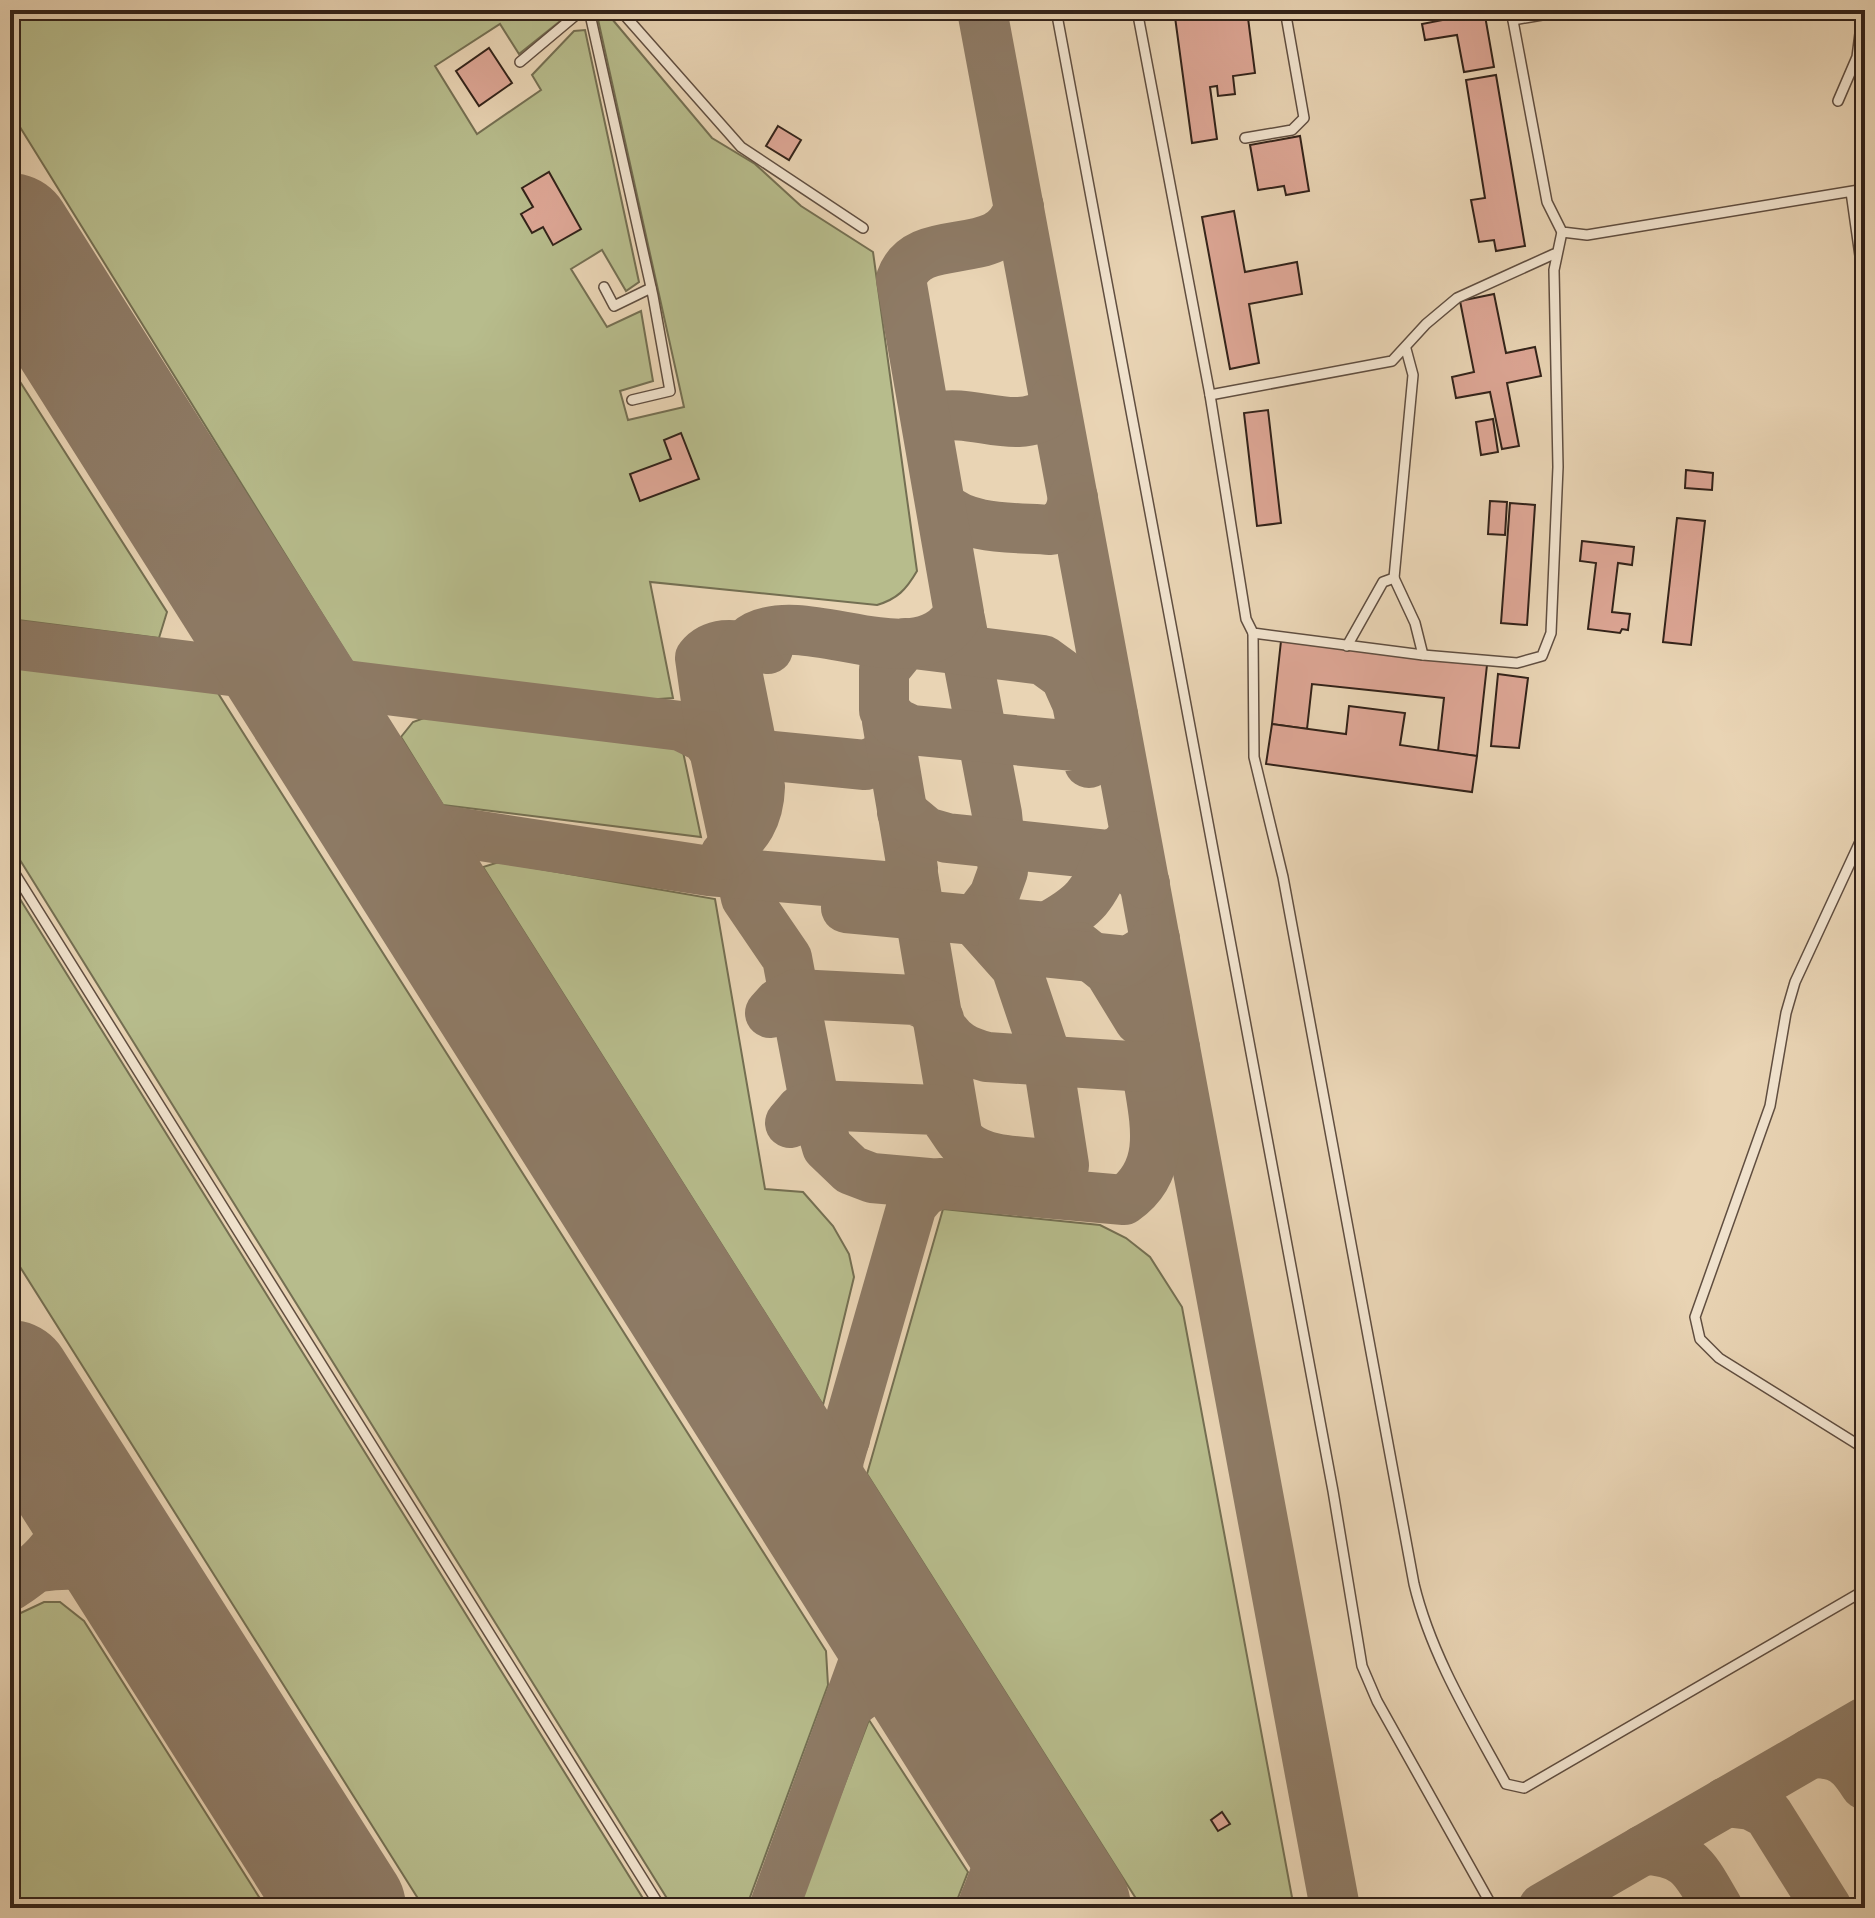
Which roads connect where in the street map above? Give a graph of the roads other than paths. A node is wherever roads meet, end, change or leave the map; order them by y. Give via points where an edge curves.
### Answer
1 (582, 10) edge
2 (589, 10) edge
3 (620, 10) edge
4 (1056, 10) edge
5 (1137, 10) edge
6 (1285, 10) edge
7 (1571, 10) edge
8 (1863, 10) edge
9 (1512, 15) edge
10 (520, 62) dead end
11 (1838, 101) dead end
12 (1245, 138) dead end
13 (1865, 189) edge
14 (1851, 192) junction
15 (863, 228) dead end
16 (1562, 232) junction
17 (1554, 254) junction
18 (604, 287) dead end
19 (651, 288) junction
20 (1865, 291) edge
21 (1406, 349) junction
22 (1210, 395) junction
23 (632, 400) dead end
24 (1394, 578) junction
25 (1253, 633) junction
26 (1347, 646) junction
27 (1423, 655) junction
28 (1865, 831) edge
29 (10, 866) edge
30 (1865, 1449) edge
31 (1865, 1590) edge
32 (661, 1908) edge
33 (1493, 1908) edge

1 - 10 lane
2 - 19 lane
3 - 15 lane via 741,147
4 - 33 lane via 1362,1666
5 - 22 lane
6 - 12 lane via 1304,118 1292,130
7 - 9 lane
8 - 11 lane via 1857,57
9 - 16 lane via 1547,202
13 - 14 lane
14 - 16 lane via 1587,235
14 - 20 lane
16 - 17 lane
17 - 21 lane via 1457,298
17 - 27 lane via 1558,467 1548,647 1533,661 1517,663
18 - 19 lane via 614,306
19 - 23 lane via 670,391
21 - 22 lane via 1381,365
21 - 24 lane via 1413,375
22 - 25 lane via 1246,619
24 - 26 lane via 1383,582
24 - 27 lane
25 - 26 lane
25 - 31 lane via 1258,784 1283,877 1414,1584 1460,1700 1506,1784 1524,1788
26 - 27 lane
28 - 30 lane via 1795,982 1770,1106 1695,1317 1700,1339 1719,1358
29 - 32 lane

